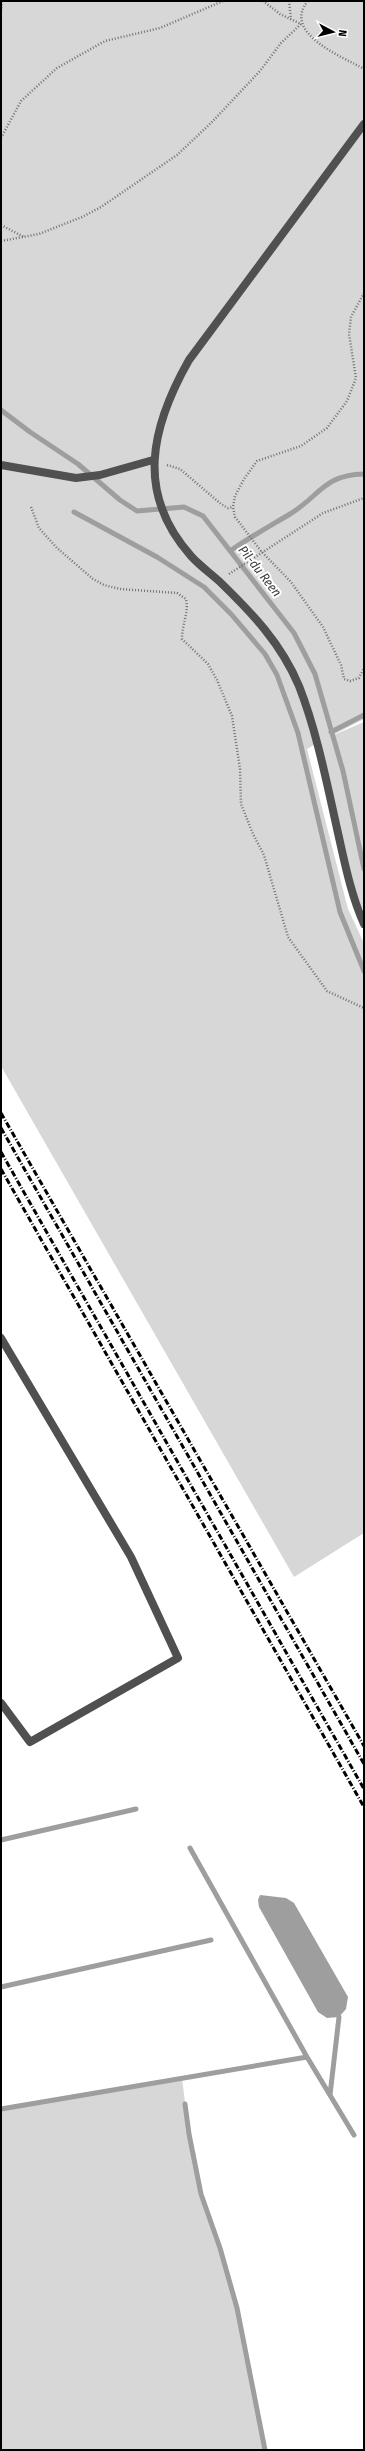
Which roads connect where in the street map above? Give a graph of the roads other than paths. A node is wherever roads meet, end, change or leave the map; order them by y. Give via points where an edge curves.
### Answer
1 (364, 124) edge
2 (153, 460) junction
3 (1, 465) edge
4 (364, 924) edge
5 (1, 1338) edge
6 (1, 1703) edge

1 - 2 lane via 189,360 164,411
2 - 3 lane via 100,475 76,478
2 - 4 lane via 157,492 165,519 175,537 192,557 253,614 271,634 287,660 312,727 351,890
5 - 6 lane via 132,1557 178,1658 30,1742

